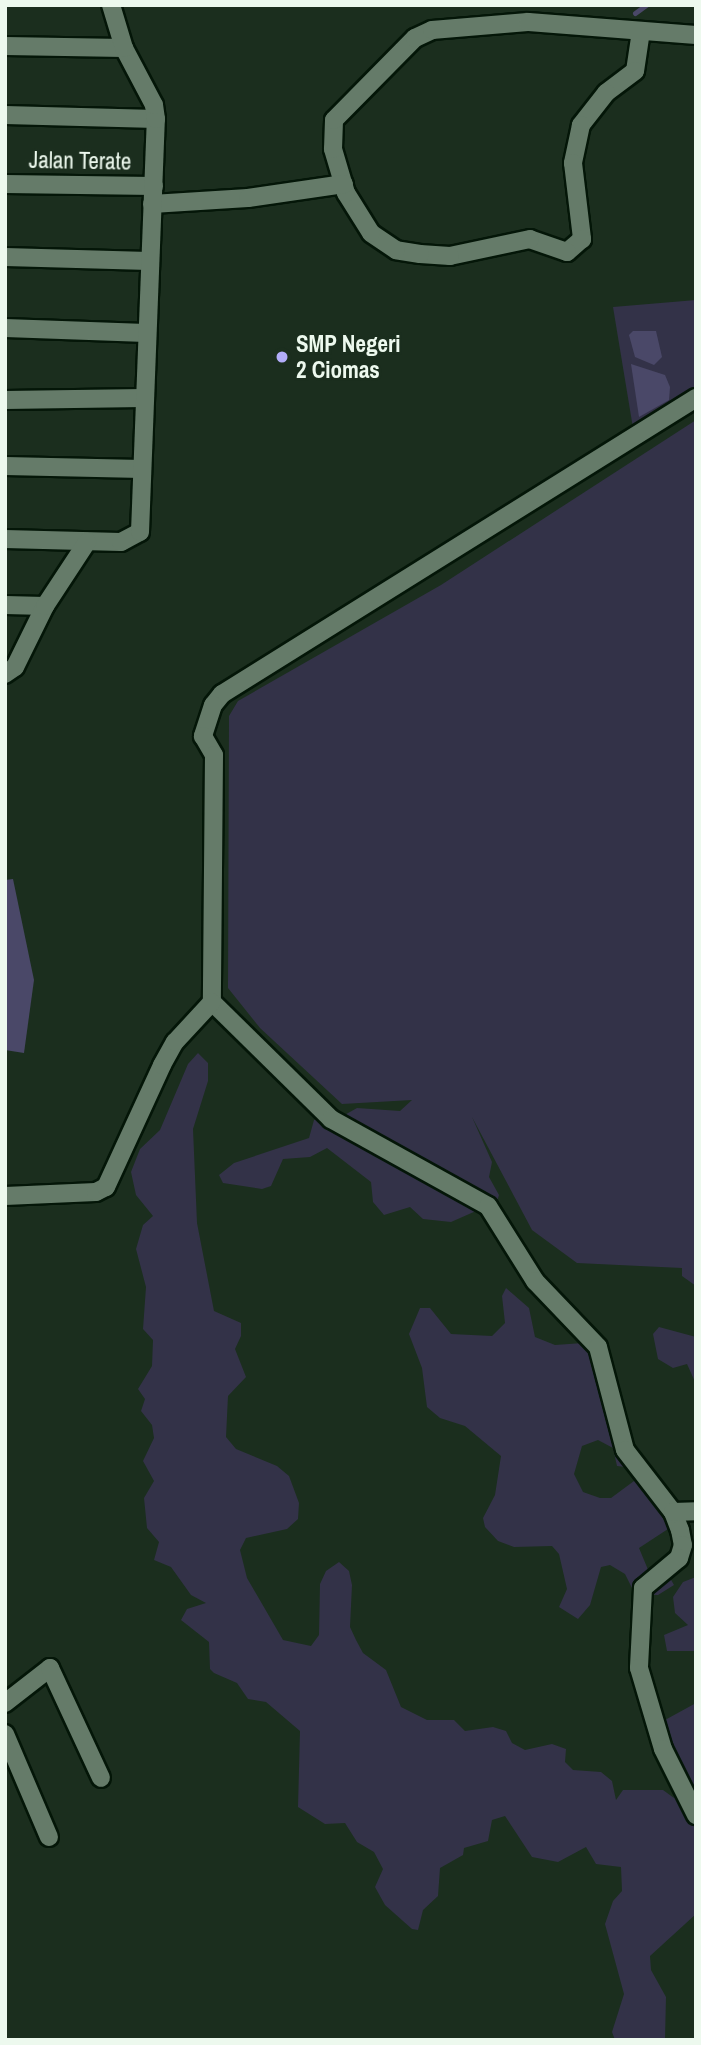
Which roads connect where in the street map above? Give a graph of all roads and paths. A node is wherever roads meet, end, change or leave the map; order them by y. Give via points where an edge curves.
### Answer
1 (111, 5) edge
2 (642, 31) junction
3 (696, 35) edge
4 (5, 46) edge
5 (124, 48) junction
6 (5, 116) edge
7 (156, 119) junction
8 (5, 184) edge
9 (344, 184) junction
10 (153, 195) junction
11 (5, 257) edge
12 (149, 261) junction
13 (5, 328) edge
14 (146, 333) junction
15 (144, 398) junction
16 (696, 398) edge
17 (5, 400) edge
18 (5, 466) edge
19 (142, 468) junction
20 (5, 539) edge
21 (87, 542) junction
22 (5, 605) edge
23 (45, 606) junction
24 (5, 674) edge
25 (212, 1002) junction
26 (5, 1196) edge
27 (696, 1511) edge
28 (673, 1512) junction
29 (5, 1703) edge
30 (5, 1734) edge
31 (101, 1778) dead end
32 (696, 1815) edge
33 (49, 1837) dead end

1 - 5 street
2 - 3 street
2 - 9 street via 528,22 432,30 415,38 334,120 333,149
2 - 9 street via 635,71 606,93 581,125 573,163 582,239 567,252 530,239 450,256 396,250 371,233
4 - 5 street
5 - 7 street via 154,105
6 - 7 street
7 - 10 street
8 - 10 street, Jalan Terate
9 - 10 street, Jalan Terate via 248,198
10 - 12 street
11 - 12 street
12 - 14 street
13 - 14 street
14 - 15 street
15 - 17 street
15 - 19 street
16 - 25 street via 300,644 222,694 213,705 202,736 214,755
18 - 19 street
19 - 21 street via 140,532 121,542
20 - 21 street
21 - 23 street
22 - 23 street
23 - 24 street via 15,667
25 - 26 street via 175,1042 106,1187 96,1192
25 - 28 street via 331,1119 488,1206 535,1282 598,1347 625,1450
27 - 28 street
28 - 32 street via 682,1538 681,1553 643,1588 639,1668 663,1749
29 - 31 street via 50,1668
30 - 33 street

